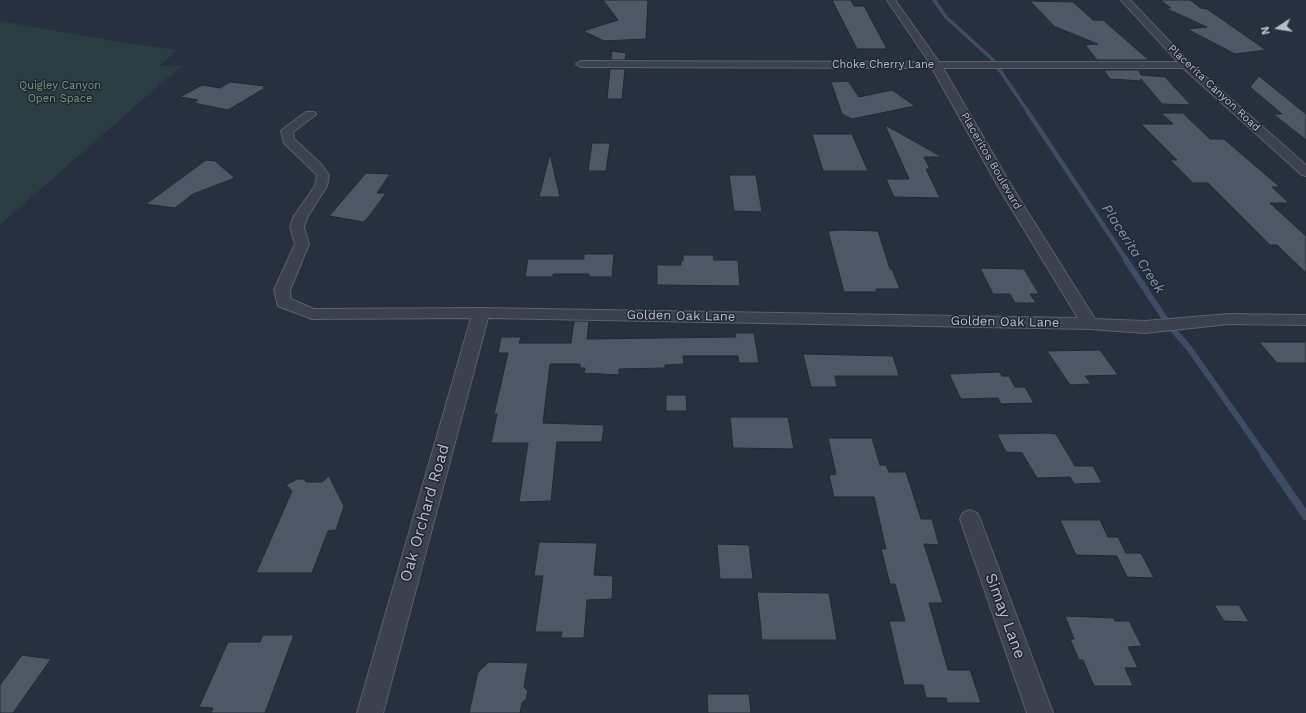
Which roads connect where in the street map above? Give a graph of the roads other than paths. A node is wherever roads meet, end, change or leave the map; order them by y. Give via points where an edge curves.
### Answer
1 (891, 0) edge
2 (1125, 0) edge
3 (581, 64) dead end
4 (936, 65) junction
5 (1186, 65) junction
6 (310, 114) dead end
7 (1306, 172) edge
8 (481, 313) junction
9 (1306, 320) edge
10 (1090, 324) junction
11 (970, 519) dead end
12 (370, 713) edge
13 (1040, 713) edge

1 - 4 street, Placeritos Boulevard
2 - 5 street, Placerita Canyon Road
3 - 4 street, Choke Cherry Lane
4 - 5 street, Choke Cherry Lane
4 - 10 street, Placeritos Boulevard via 1007,190
5 - 7 street, Placerita Canyon Road
6 - 8 street, Golden Oak Lane via 287,131 288,140 323,175 321,186 301,216 297,227 302,244 282,290 284,302 312,314
8 - 10 street, Golden Oak Lane
8 - 12 street, Oak Orchard Road
9 - 10 street, Golden Oak Lane via 1229,319 1145,327
11 - 13 street, Simay Lane

